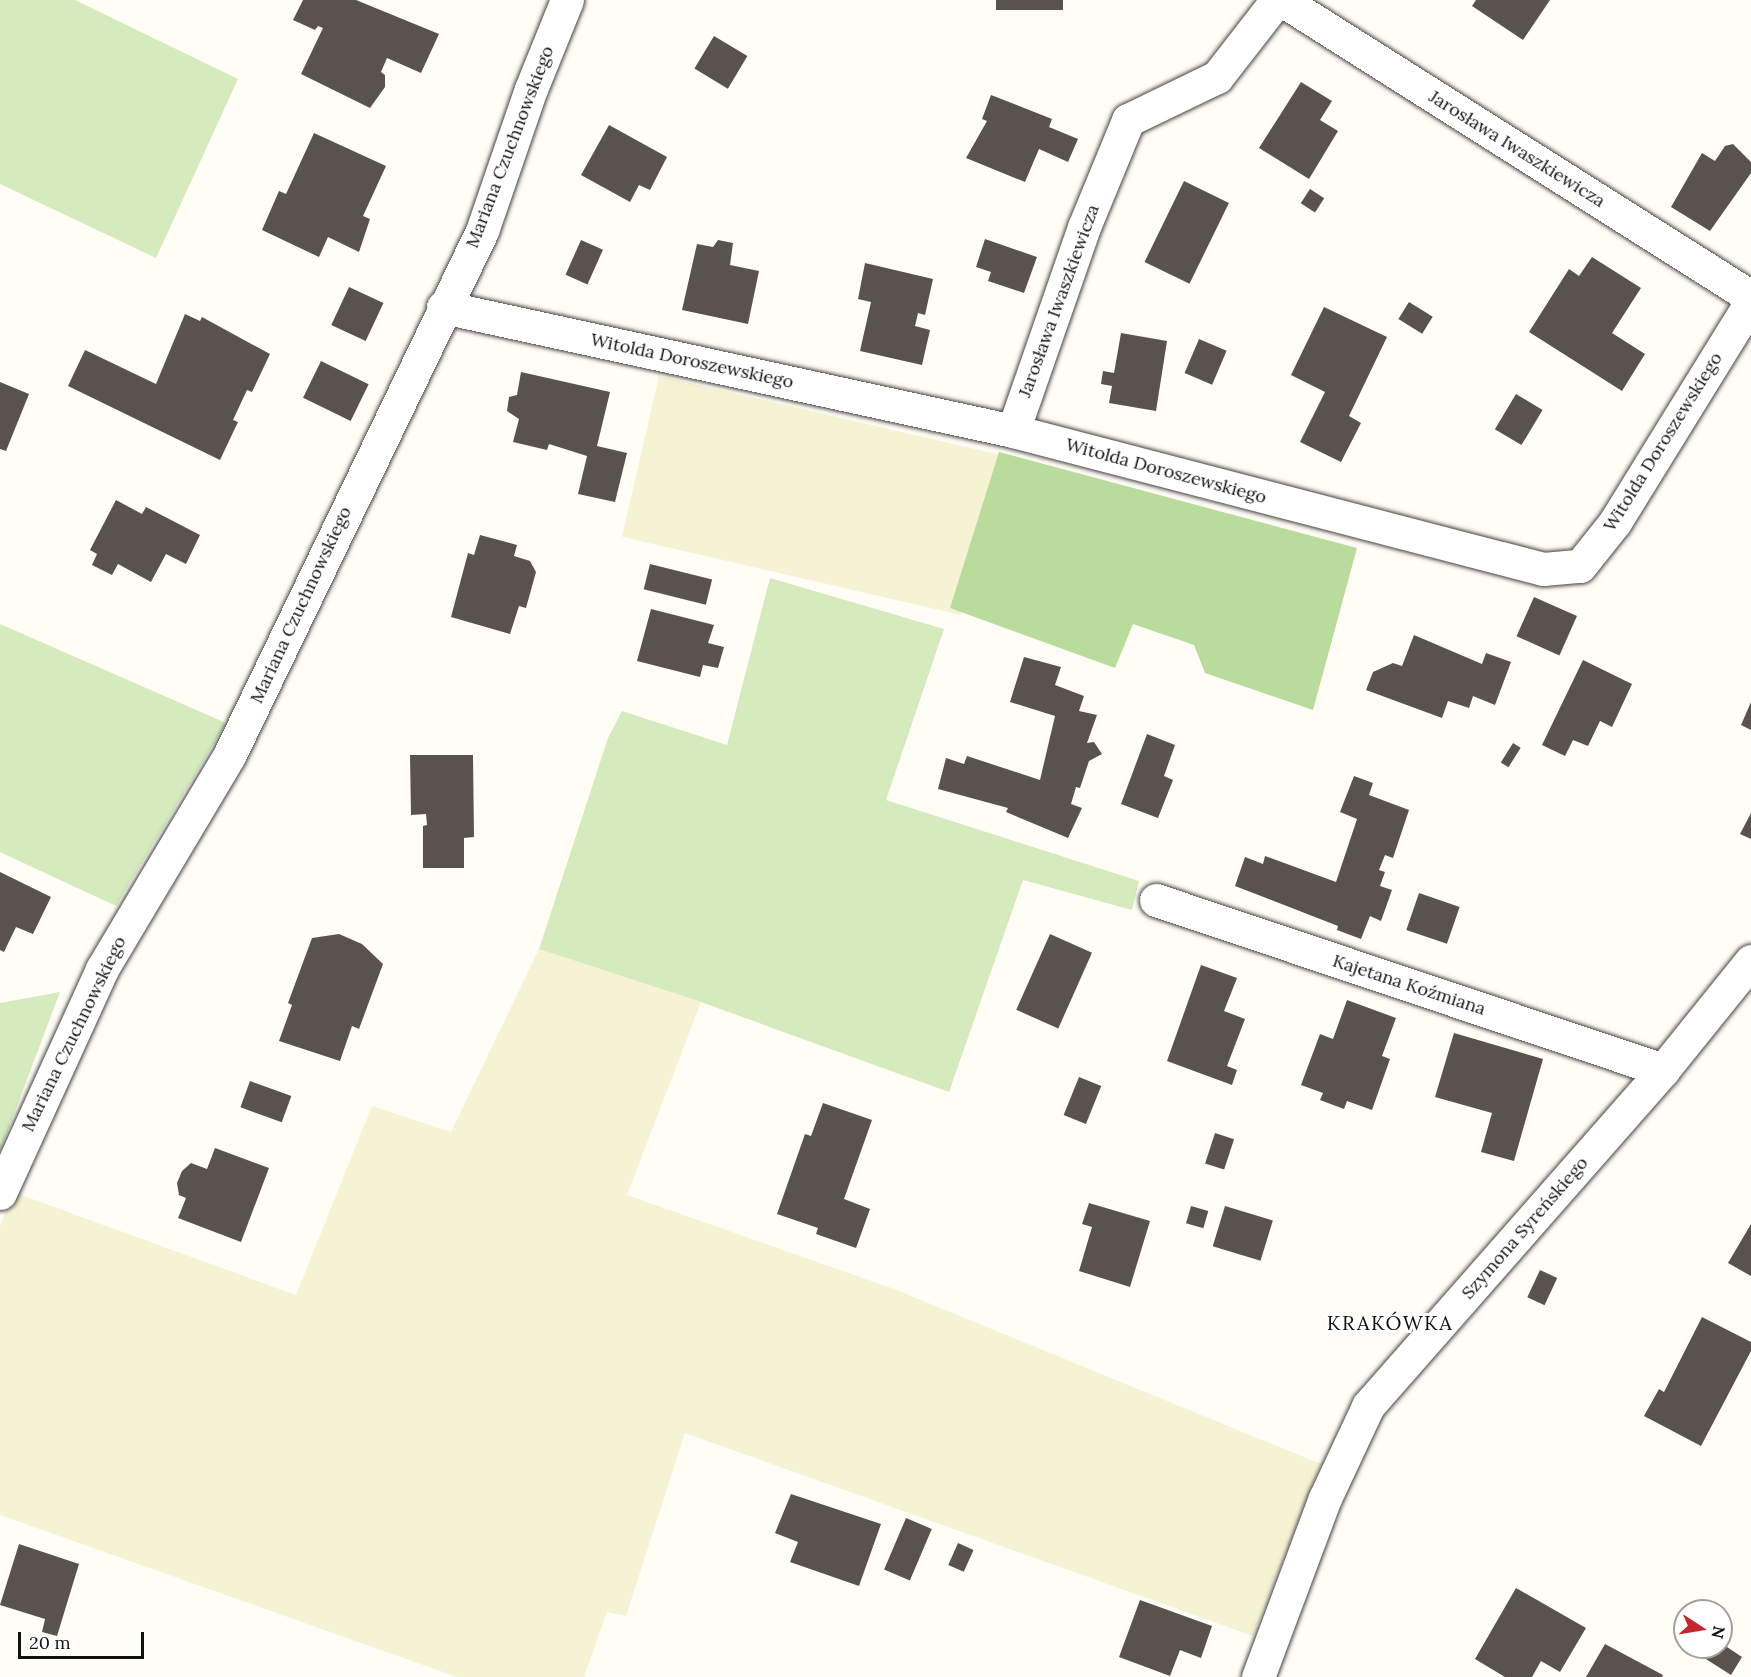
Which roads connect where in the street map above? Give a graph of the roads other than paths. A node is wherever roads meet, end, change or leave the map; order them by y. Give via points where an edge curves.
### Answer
1 (567, 0) edge
2 (1277, 0) edge
3 (1282, 0) edge
4 (1751, 297) edge
5 (1751, 302) edge
6 (443, 307) junction
7 (1013, 431) junction
8 (1156, 900) dead end
9 (1751, 961) edge
10 (1663, 1070) junction
11 (0, 1193) edge
12 (1258, 1677) edge

1 - 6 street, Mariana Czuchnowskiego via 531,89 482,231
2 - 7 street, Jarosława Iwaszkiewicza via 1217,77 1128,120 1083,227
3 - 4 street, Jarosława Iwaszkiewicza
5 - 7 street, Witolda Doroszewskiego via 1615,522 1580,566 1543,568
6 - 7 street, Witolda Doroszewskiego
6 - 11 street, Mariana Czuchnowskiego via 229,756 102,969
8 - 10 street, Kajetana Koźmiana
9 - 10 street, Szymona Syreńskiego
10 - 12 street, Szymona Syreńskiego via 1368,1406 1325,1498

